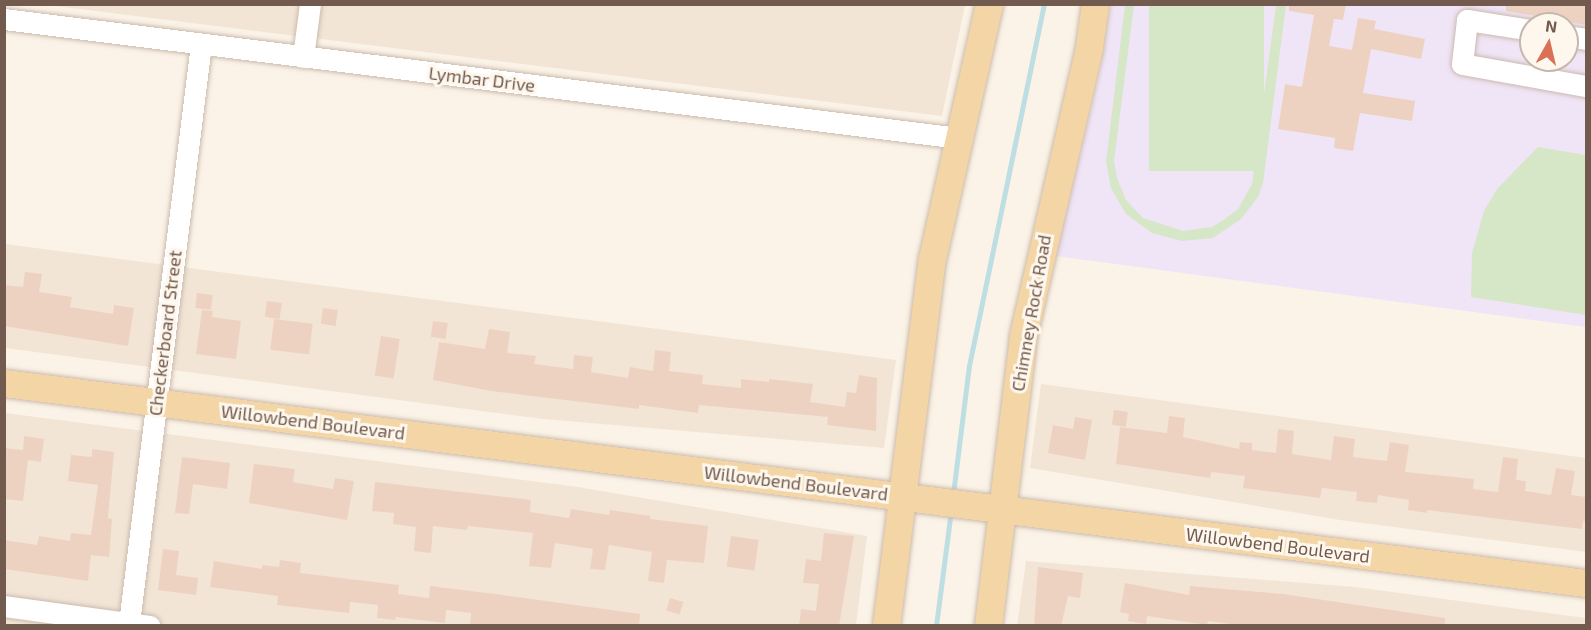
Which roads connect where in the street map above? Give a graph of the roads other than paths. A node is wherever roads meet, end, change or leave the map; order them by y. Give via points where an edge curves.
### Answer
1 (310, 4) edge
2 (989, 4) edge
3 (1095, 4) edge
4 (1468, 12) edge
5 (4, 19) edge
6 (1519, 27) edge
7 (201, 44) junction
8 (303, 57) junction
9 (1587, 86) edge
10 (960, 138) junction
11 (4, 383) edge
12 (157, 402) junction
13 (914, 498) junction
14 (988, 509) junction
15 (1587, 584) edge
16 (4, 606) edge
17 (129, 623) junction
18 (150, 626) edge
19 (886, 626) edge
20 (988, 626) edge

1 - 8 street
2 - 10 main road
3 - 14 main road, Chimney Rock Road
4 - 6 street
4 - 9 street via 1462,64
5 - 7 street, Lymbar Drive
7 - 8 street, Lymbar Drive
7 - 12 street, Checkerboard Street
8 - 10 street, Lymbar Drive
10 - 13 main road via 932,259
11 - 12 main road, Willowbend Boulevard
12 - 13 main road, Willowbend Boulevard
12 - 17 street, Checkerboard Street
13 - 14 main road, Willowbend Boulevard
13 - 19 main road
14 - 15 main road, Willowbend Boulevard
14 - 20 main road, Chimney Rock Road
16 - 17 street
17 - 18 street

